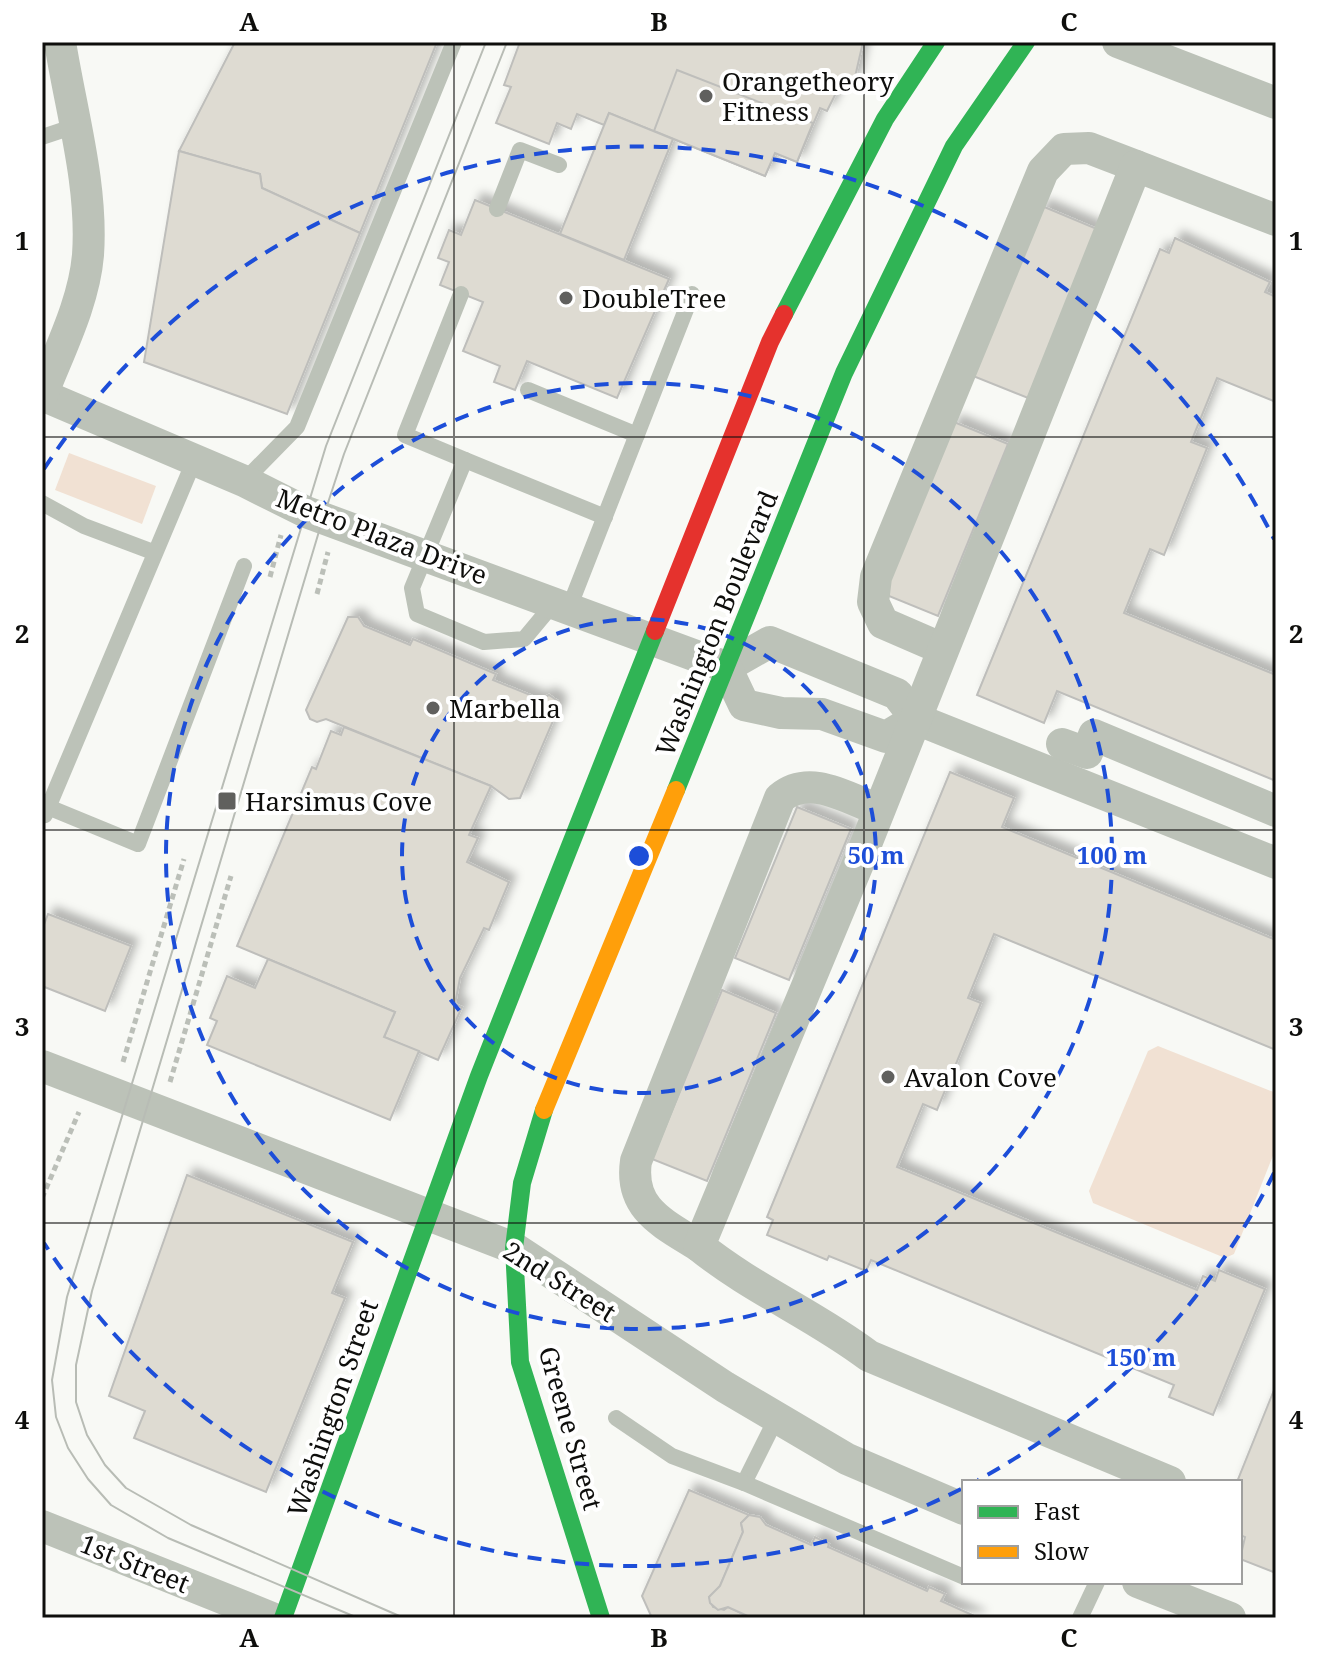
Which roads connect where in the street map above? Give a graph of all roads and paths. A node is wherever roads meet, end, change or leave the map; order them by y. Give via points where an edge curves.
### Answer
1 (60, 42) edge
2 (454, 42) edge
3 (936, 42) edge
4 (1026, 42) edge
5 (1118, 42) edge
6 (1276, 103) edge
7 (75, 126) junction
8 (42, 137) edge
9 (559, 165) dead end
10 (1136, 166) junction
11 (497, 209) dead end
12 (1276, 220) edge
13 (461, 294) dead end
14 (692, 294) dead end
15 (528, 390) dead end
16 (42, 395) edge
17 (637, 435) junction
18 (465, 460) junction
19 (194, 461) junction
20 (244, 481) junction
21 (42, 503) edge
22 (605, 517) junction
23 (282, 529) dead end
24 (329, 547) dead end
25 (153, 552) junction
26 (426, 554) junction
27 (244, 566) dead end
28 (270, 577) dead end
29 (317, 594) dead end
30 (562, 606) junction
31 (654, 638) junction
32 (943, 649) junction
33 (726, 667) junction
34 (916, 719) junction
35 (1062, 744) dead end
36 (879, 810) junction
37 (1276, 811) edge
38 (45, 812) edge
39 (42, 824) edge
40 (184, 859) dead end
41 (1276, 863) edge
42 (231, 876) dead end
43 (123, 1062) dead end
44 (42, 1066) edge
45 (170, 1082) dead end
46 (79, 1111) dead end
47 (42, 1198) edge
48 (428, 1215) junction
49 (699, 1246) junction
50 (514, 1248) junction
51 (777, 1417) junction
52 (616, 1418) dead end
53 (1165, 1480) edge
54 (744, 1483) junction
55 (962, 1508) edge
56 (42, 1526) edge
57 (962, 1576) edge
58 (1096, 1584) edge
59 (1143, 1584) edge
60 (272, 1618) edge
61 (283, 1618) edge
62 (601, 1618) edge
63 (1080, 1618) edge
64 (1230, 1618) edge

1 - 7 street
2 - 20 lane via 297,427
3 - 31 street, Washington Boulevard via 885,119 770,342
4 - 33 street, Washington Boulevard via 954,146 844,373
5 - 6 street
7 - 8 lane
7 - 16 street via 88,255 78,301
9 - 11 lane via 520,150
10 - 12 street
10 - 32 street
10 - 32 street via 1089,148 1064,149 1043,171 876,577 873,602 883,623
13 - 18 lane via 405,435
14 - 17 lane
15 - 17 lane
16 - 19 street, Metro Plaza Drive
17 - 22 lane
18 - 22 lane
18 - 26 lane
19 - 20 street, Metro Plaza Drive
19 - 25 lane
20 - 26 street, Metro Plaza Drive via 306,512
21 - 25 lane via 84,526
22 - 30 lane
23 - 28 path
24 - 29 path
25 - 38 lane
26 - 30 street, Metro Plaza Drive
26 - 30 lane via 412,588 417,614 484,642 524,639
27 - 38 lane via 138,844
30 - 31 street, Metro Plaza Drive
31 - 33 street, Metro Plaza Drive
31 - 48 street, Washington Boulevard
32 - 34 street
33 - 34 street via 770,642 897,694
33 - 34 street via 744,705 822,714 886,737
33 - 50 street, Washington Boulevard via 547,1099 522,1183
34 - 36 street
34 - 41 street
35 - 37 street via 1087,753 1094,735
36 - 49 street
36 - 49 street via 815,785 794,787 780,798 636,1161 633,1181 640,1200
38 - 39 lane
40 - 43 path
42 - 45 path
44 - 48 street, 2nd Street
46 - 47 path
48 - 50 street, 2nd Street
48 - 61 street, Washington Street
49 - 53 street via 728,1270 833,1329 869,1356
50 - 51 street, 2nd Street
50 - 62 street, Greene Street via 520,1362
51 - 54 lane
51 - 55 street, 2nd Street via 847,1459
52 - 54 lane via 672,1456
54 - 57 lane
56 - 60 street, 1st Street
58 - 63 lane
59 - 64 street

